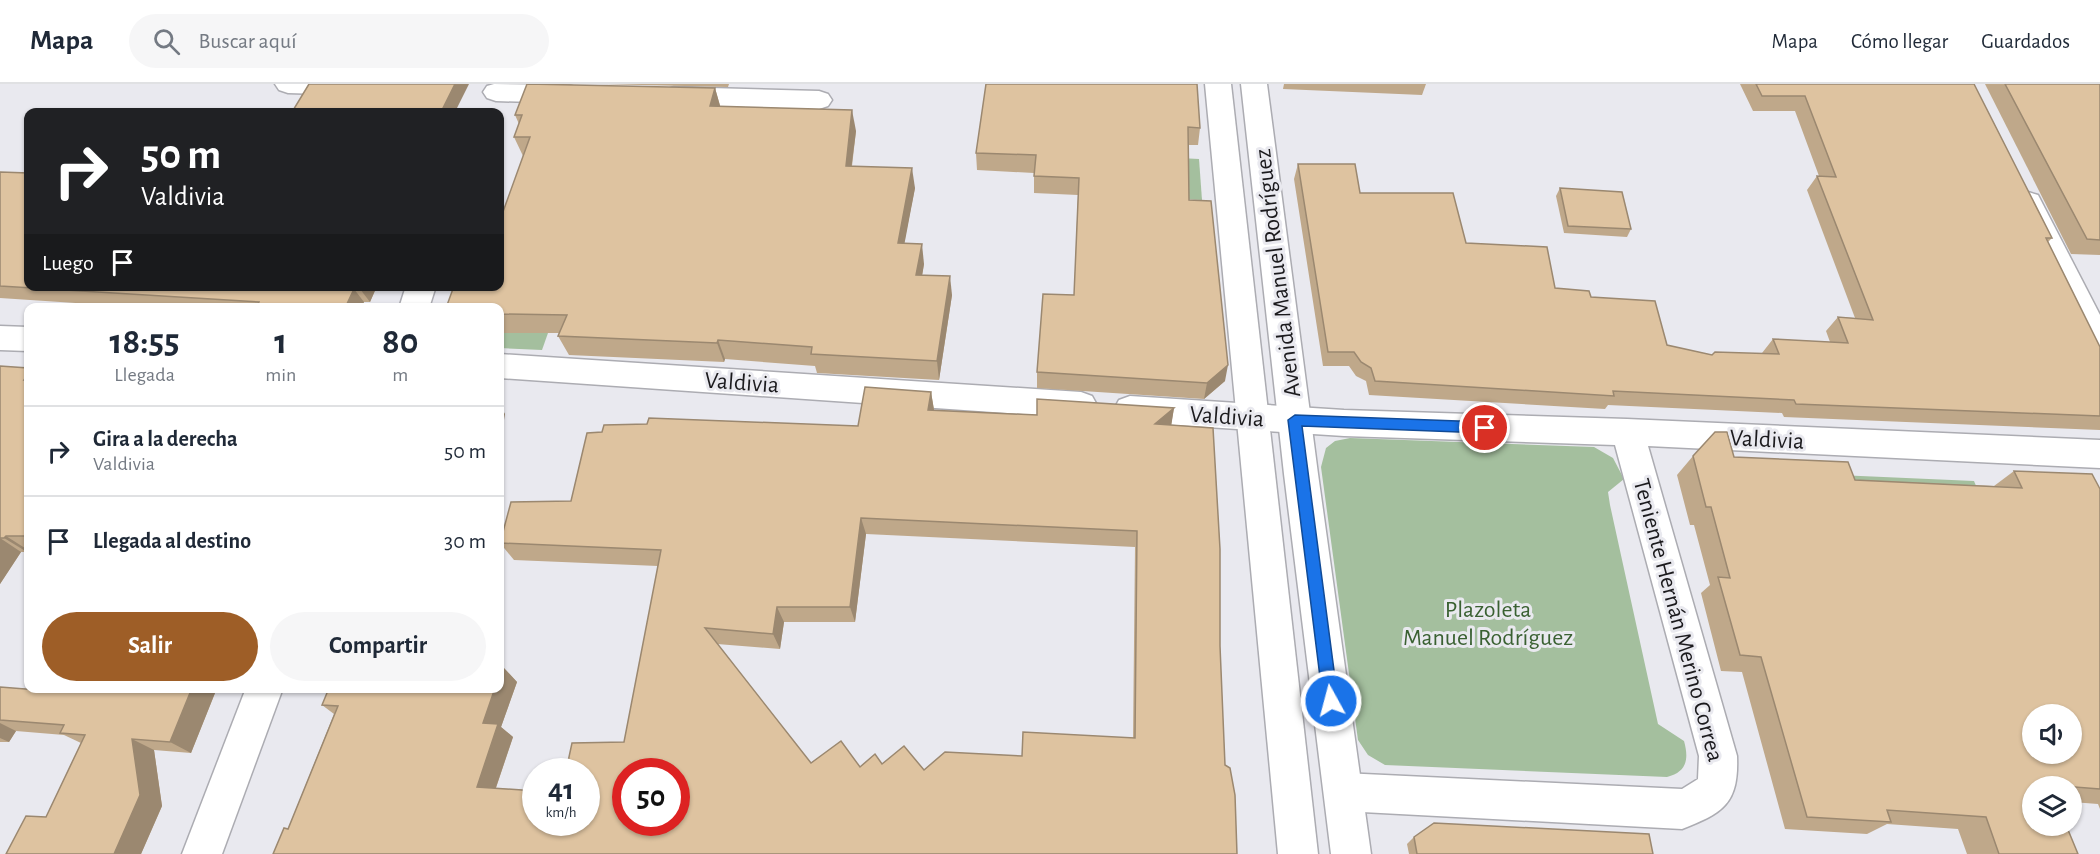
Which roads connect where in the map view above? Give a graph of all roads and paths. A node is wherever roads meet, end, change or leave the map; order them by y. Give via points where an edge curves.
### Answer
1 (288, 84) edge
2 (1218, 84) edge
3 (1254, 84) edge
4 (375, 86) edge
5 (592, 94) edge
6 (494, 96) edge
7 (652, 96) edge
8 (819, 100) dead end
9 (2016, 178) edge
10 (0, 338) edge
11 (24, 339) edge
12 (2100, 345) edge
13 (504, 366) edge
14 (1253, 417) junction
15 (1295, 420) junction
16 (1627, 432) junction
17 (2100, 454) edge
18 (263, 693) edge
19 (1343, 792) junction
20 (202, 854) edge
21 (1298, 854) edge
22 (1351, 854) edge

1 - 4 street
2 - 14 street, Avenida Manuel Rodríguez
3 - 15 street, Avenida Manuel Rodríguez
5 - 6 street
7 - 8 street
9 - 12 street
10 - 11 street
13 - 14 street, Valdivia via 981,390
14 - 15 street, Valdivia
14 - 21 street, Avenida Manuel Rodríguez
15 - 16 street, Valdivia
15 - 19 street, Avenida Manuel Rodríguez
16 - 17 street, Valdivia
16 - 19 street, Teniente Hernán Merino Correa via 1718,756 1719,777 1712,794 1682,809
18 - 20 street
19 - 22 street, Avenida Manuel Rodríguez

